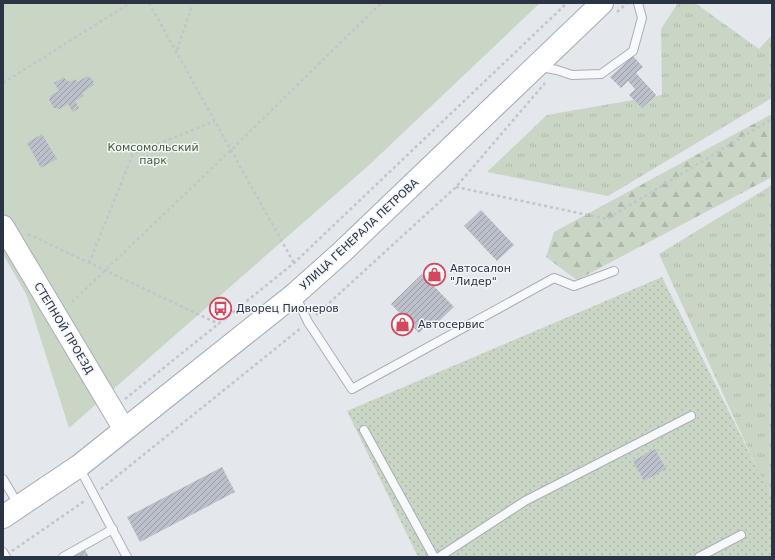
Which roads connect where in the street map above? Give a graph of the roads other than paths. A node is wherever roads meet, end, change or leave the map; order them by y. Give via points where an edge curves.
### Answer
1 (638, 3) edge
2 (609, 8) edge
3 (536, 66) junction
4 (3, 226) edge
5 (614, 271) dead end
6 (294, 294) junction
7 (691, 416) dead end
8 (124, 429) junction
9 (364, 430) dead end
10 (79, 466) junction
11 (3, 479) edge
12 (11, 512) edge
13 (113, 529) junction
14 (741, 535) dead end
15 (63, 557) edge
16 (127, 557) edge
17 (434, 557) edge
18 (439, 557) edge
19 (699, 557) edge

1 - 3 lane via 642,18 633,51 599,75 572,75
2 - 3 main road, УЛИЦА ГЕНЕРАЛА ПЕТРОВА
3 - 6 main road, УЛИЦА ГЕНЕРАЛА ПЕТРОВА via 342,252
4 - 8 main road, СТЕПНОЙ ПРОЕЗД
5 - 6 lane via 574,286 554,278 352,389 308,322
6 - 8 main road, УЛИЦА ГЕНЕРАЛА ПЕТРОВА
7 - 18 lane via 525,501
8 - 10 main road, УЛИЦА ГЕНЕРАЛА ПЕТРОВА
9 - 17 lane
10 - 12 main road, УЛИЦА ГЕНЕРАЛА ПЕТРОВА
10 - 13 lane
11 - 12 lane
13 - 15 lane
13 - 16 lane
14 - 19 lane

